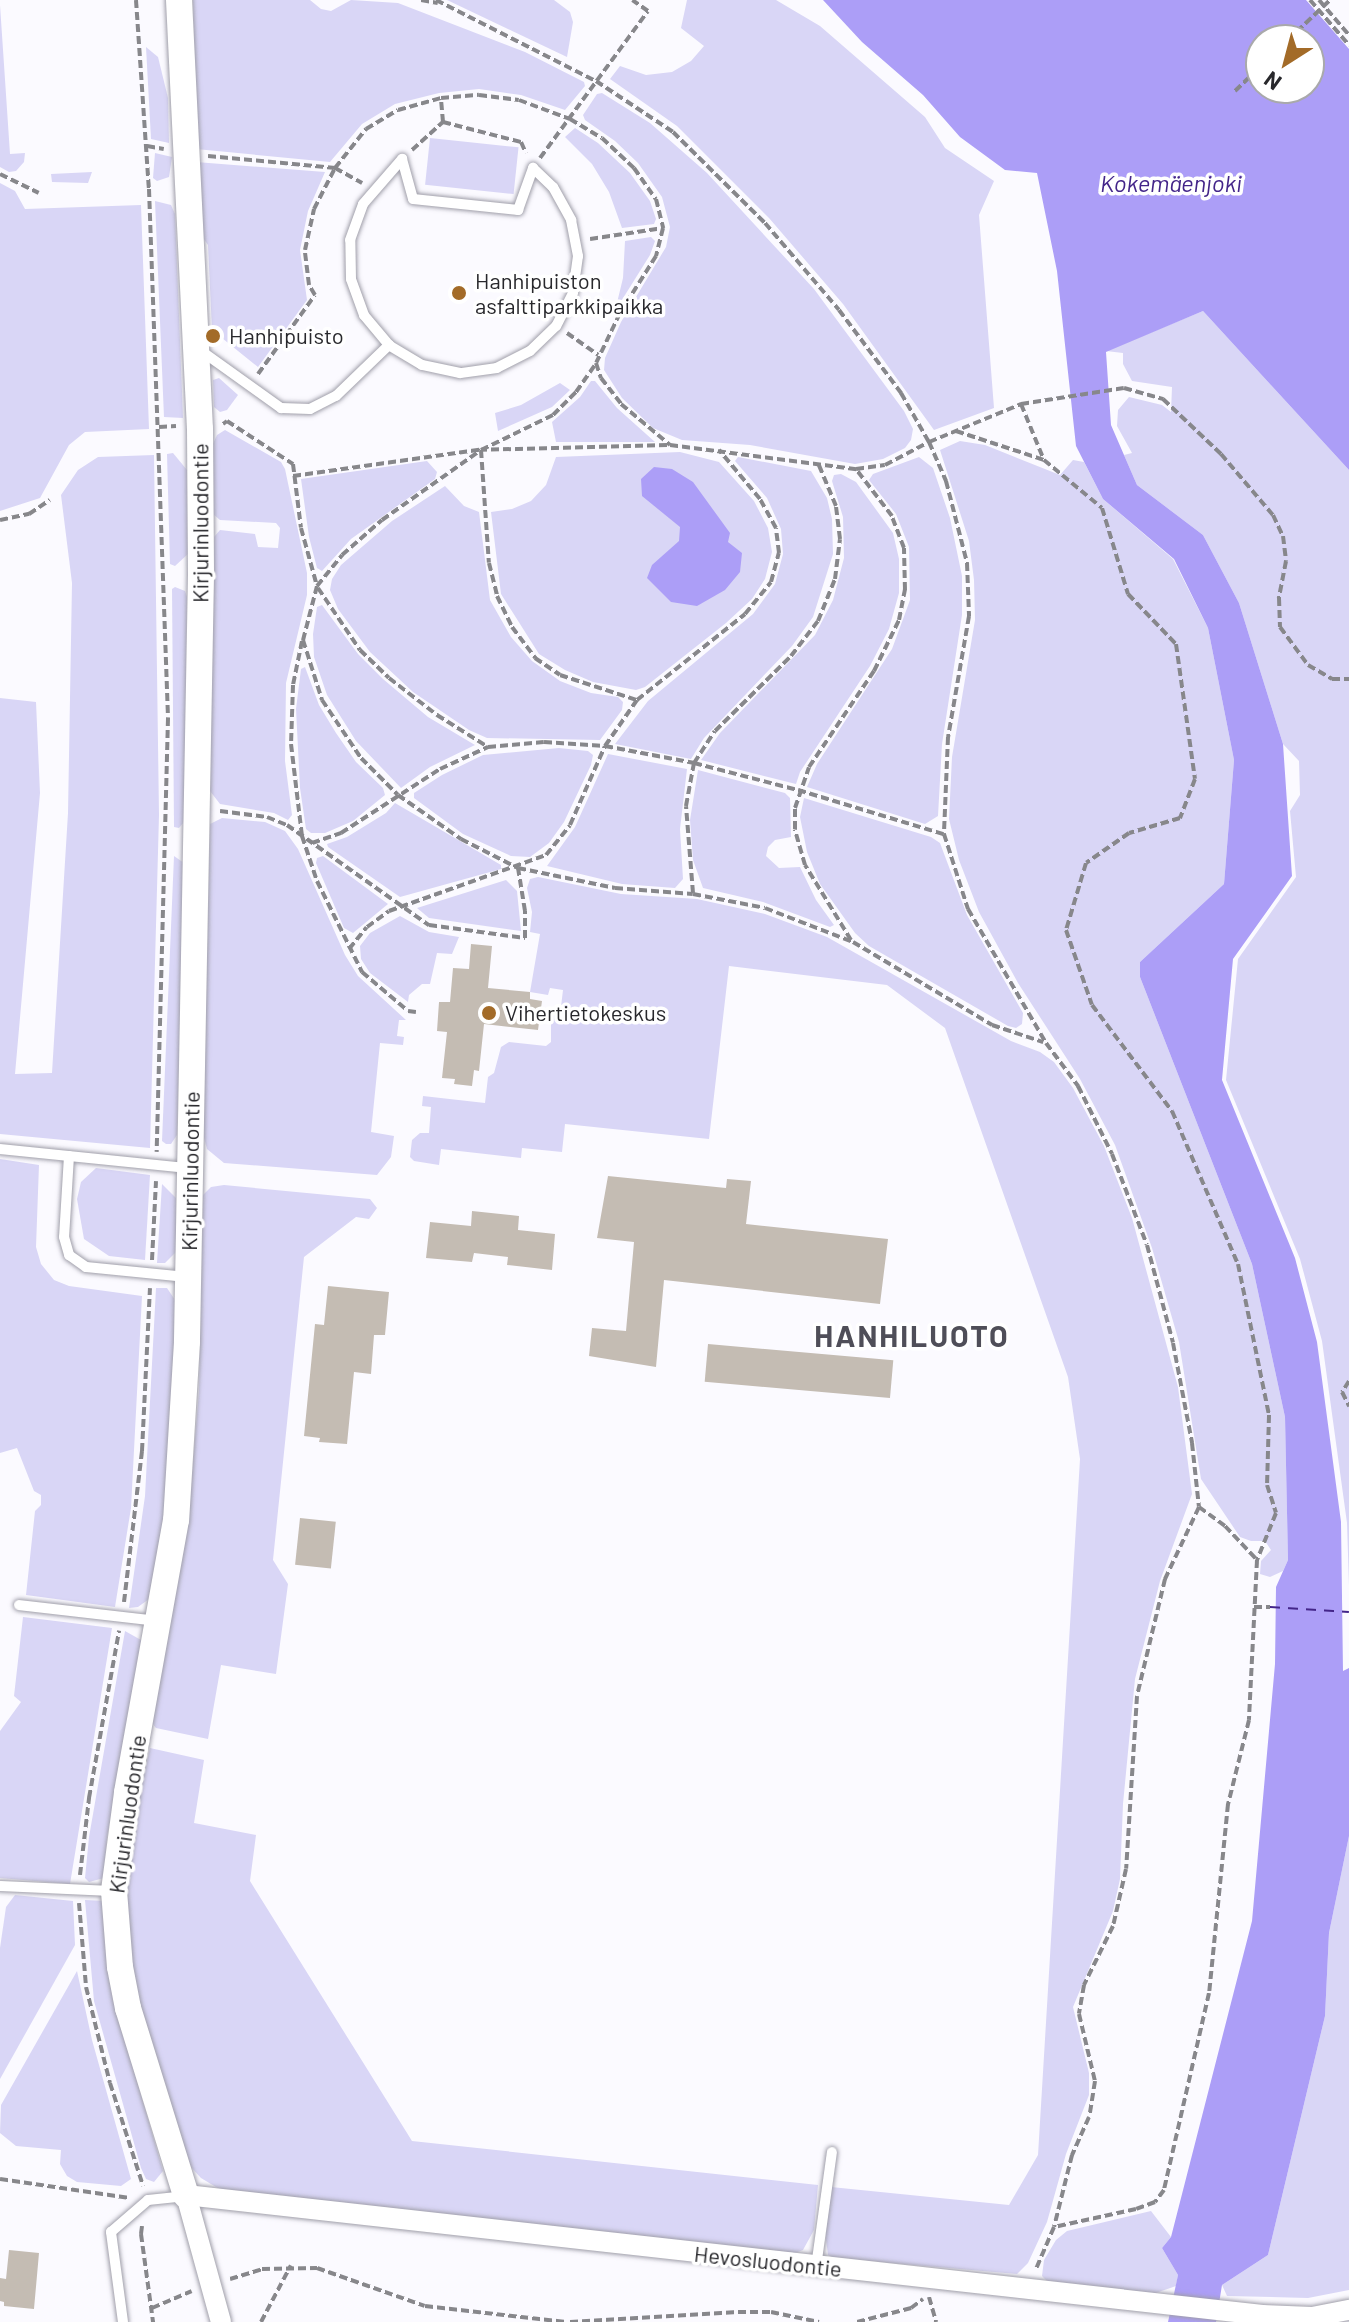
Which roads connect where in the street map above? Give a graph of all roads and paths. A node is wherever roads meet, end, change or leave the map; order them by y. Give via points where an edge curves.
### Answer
1 (136, 0) edge
2 (179, 0) edge
3 (421, 0) edge
4 (436, 0) edge
5 (632, 0) edge
6 (1310, 0) edge
7 (1319, 0) edge
8 (1330, 0) edge
9 (442, 4) junction
10 (1324, 6) junction
11 (1305, 24) edge
12 (1349, 35) edge
13 (1349, 45) edge
14 (596, 81) junction
15 (1245, 81) edge
16 (1235, 91) dead end
17 (441, 98) dead end
18 (443, 122) junction
19 (402, 159) junction
20 (533, 168) junction
21 (0, 174) edge
22 (372, 192) junction
23 (39, 193) dead end
24 (663, 228) dead end
25 (575, 241) junction
26 (556, 326) junction
27 (389, 345) junction
28 (195, 346) junction
29 (598, 355) dead end
30 (596, 363) dead end
31 (250, 386) junction
32 (1021, 404) junction
33 (200, 429) junction
34 (956, 431) junction
35 (929, 442) junction
36 (670, 445) dead end
37 (481, 450) junction
38 (719, 450) dead end
39 (1044, 460) junction
40 (818, 463) dead end
41 (856, 469) dead end
42 (293, 476) junction
43 (50, 500) dead end
44 (0, 520) edge
45 (317, 586) junction
46 (303, 640) junction
47 (1349, 679) edge
48 (637, 700) junction
49 (605, 746) junction
50 (488, 747) junction
51 (694, 763) junction
52 (798, 790) junction
53 (398, 795) junction
54 (197, 808) junction
55 (944, 834) junction
56 (302, 836) junction
57 (312, 843) junction
58 (518, 868) junction
59 (693, 894) junction
60 (402, 906) junction
61 (853, 942) junction
62 (349, 949) junction
63 (416, 1012) dead end
64 (1046, 1043) junction
65 (0, 1149) edge
66 (69, 1156) junction
67 (157, 1165) junction
68 (190, 1168) junction
69 (151, 1275) junction
70 (188, 1278) junction
71 (1349, 1381) edge
72 (1349, 1406) edge
73 (1199, 1507) junction
74 (1257, 1560) junction
75 (19, 1605) dead end
76 (1254, 1607) junction
77 (1270, 1607) dead end
78 (121, 1617) junction
79 (159, 1622) junction
80 (0, 1886) edge
81 (79, 1891) junction
82 (114, 1891) junction
83 (832, 2152) dead end
84 (0, 2179) edge
85 (186, 2195) junction
86 (148, 2200) junction
87 (1054, 2227) junction
88 (291, 2265) junction
89 (816, 2267) junction
90 (947, 2281) junction
91 (211, 2283) junction
92 (1028, 2290) junction
93 (929, 2295) junction
94 (151, 2308) junction
95 (1349, 2310) edge
96 (123, 2322) edge
97 (153, 2322) edge
98 (221, 2322) edge
99 (261, 2322) edge
100 (568, 2322) edge
101 (819, 2322) edge
102 (857, 2322) edge
103 (936, 2322) edge

1 - 67 path via 149,189 168,718
2 - 28 street, Kirjurinluodontie
3 - 9 path
4 - 9 path
5 - 14 path via 648,11
6 - 13 path
7 - 10 path
8 - 10 path
9 - 14 path
10 - 11 path
10 - 12 path
14 - 20 path
14 - 35 path via 673,132 765,223 839,310 901,393
15 - 16 path
17 - 18 path
18 - 19 path
18 - 20 path via 521,142
19 - 20 lane via 413,199 518,210
19 - 22 lane
20 - 25 lane via 553,187 571,220
21 - 23 path
22 - 27 lane via 350,240 351,279 364,315
22 - 31 path via 335,168 314,209 305,250 315,295
24 - 25 path
25 - 26 lane via 573,293
26 - 27 lane via 530,351 497,368 460,373 422,365
26 - 29 path
27 - 31 lane via 336,396 310,409 281,408
28 - 31 lane
28 - 33 street, Kirjurinluodontie
30 - 37 path via 553,415
32 - 34 path
32 - 39 path
32 - 47 path via 1124,388 1163,399 1221,454 1273,515 1286,561 1280,627 1308,665 1332,679
33 - 42 path via 214,431 227,421 293,464
33 - 54 street, Kirjurinluodontie
34 - 35 path
34 - 39 path
35 - 55 path via 946,481 967,563 969,616 948,737
36 - 37 path
37 - 42 path
37 - 45 path via 382,520
37 - 48 path via 489,563 512,627 535,658 560,675
38 - 48 path via 760,499 776,528 779,553 771,582 745,614
39 - 74 path via 1102,508 1128,594 1176,644 1195,779 1180,818 1129,833 1086,863 1066,930 1092,1005 1172,1111 1238,1264 1269,1415 1267,1485 1276,1513
40 - 51 path via 836,506 840,539 835,579 818,621 791,656 715,731
41 - 52 path via 892,516 904,548 905,590 899,620 874,671
42 - 45 path
43 - 44 path via 29,514
45 - 46 path
45 - 50 path via 360,650 389,678
46 - 53 path via 322,700 361,758
46 - 56 path via 293,685 291,744
48 - 49 path
49 - 50 path via 544,742
49 - 51 path
49 - 58 path via 570,825 546,855
50 - 53 path
51 - 52 path
51 - 59 path via 686,806
52 - 55 path
52 - 61 path via 795,829 805,865
53 - 57 path via 372,816
53 - 58 path via 461,839
54 - 56 path via 267,817
54 - 68 street, Kirjurinluodontie
55 - 64 path via 968,909
56 - 57 path
56 - 62 path
57 - 60 path
58 - 59 path via 615,888
58 - 60 path
58 - 60 path via 525,938 429,925
59 - 61 path via 765,908
60 - 62 path via 367,927
61 - 64 path via 992,1025
62 - 63 path via 362,972
64 - 73 path via 1078,1086 1112,1154 1147,1245 1173,1343
65 - 66 lane
66 - 67 lane
66 - 69 lane via 64,1237 69,1255 86,1267
67 - 68 lane
67 - 69 path
68 - 70 street, Kirjurinluodontie
69 - 70 lane
69 - 78 path via 142,1451
70 - 79 street, Kirjurinluodontie via 178,1504
71 - 72 path via 1342,1392
73 - 74 path
73 - 87 path via 1165,1579 1137,1696 1126,1869 1113,1926 1084,1985 1079,2014 1095,2081
74 - 76 path
75 - 78 lane
76 - 77 path
76 - 87 path via 1249,1720 1228,1804 1209,1993 1164,2190 1155,2202 1136,2209
78 - 79 lane
78 - 81 path via 89,1798
79 - 82 street, Kirjurinluodontie
80 - 81 lane
81 - 82 lane
81 - 86 path via 89,2002
82 - 85 street, Kirjurinluodontie via 128,2008
83 - 89 lane
84 - 86 path
85 - 86 lane
85 - 89 street, Hevosluodontie
85 - 91 street, Kirjurinluodontie
86 - 94 path via 141,2234
86 - 96 lane via 111,2232
87 - 92 path
88 - 91 path
88 - 99 path
88 - 100 path via 346,2276 425,2306
89 - 90 street, Hevosluodontie
90 - 92 street, Hevosluodontie
90 - 93 path
91 - 94 path
91 - 98 street, Kirjurinluodontie
92 - 95 street, Hevosluodontie via 1262,2315 1312,2317
93 - 102 path via 911,2308
93 - 103 path
94 - 97 path
100 - 101 path via 771,2312

